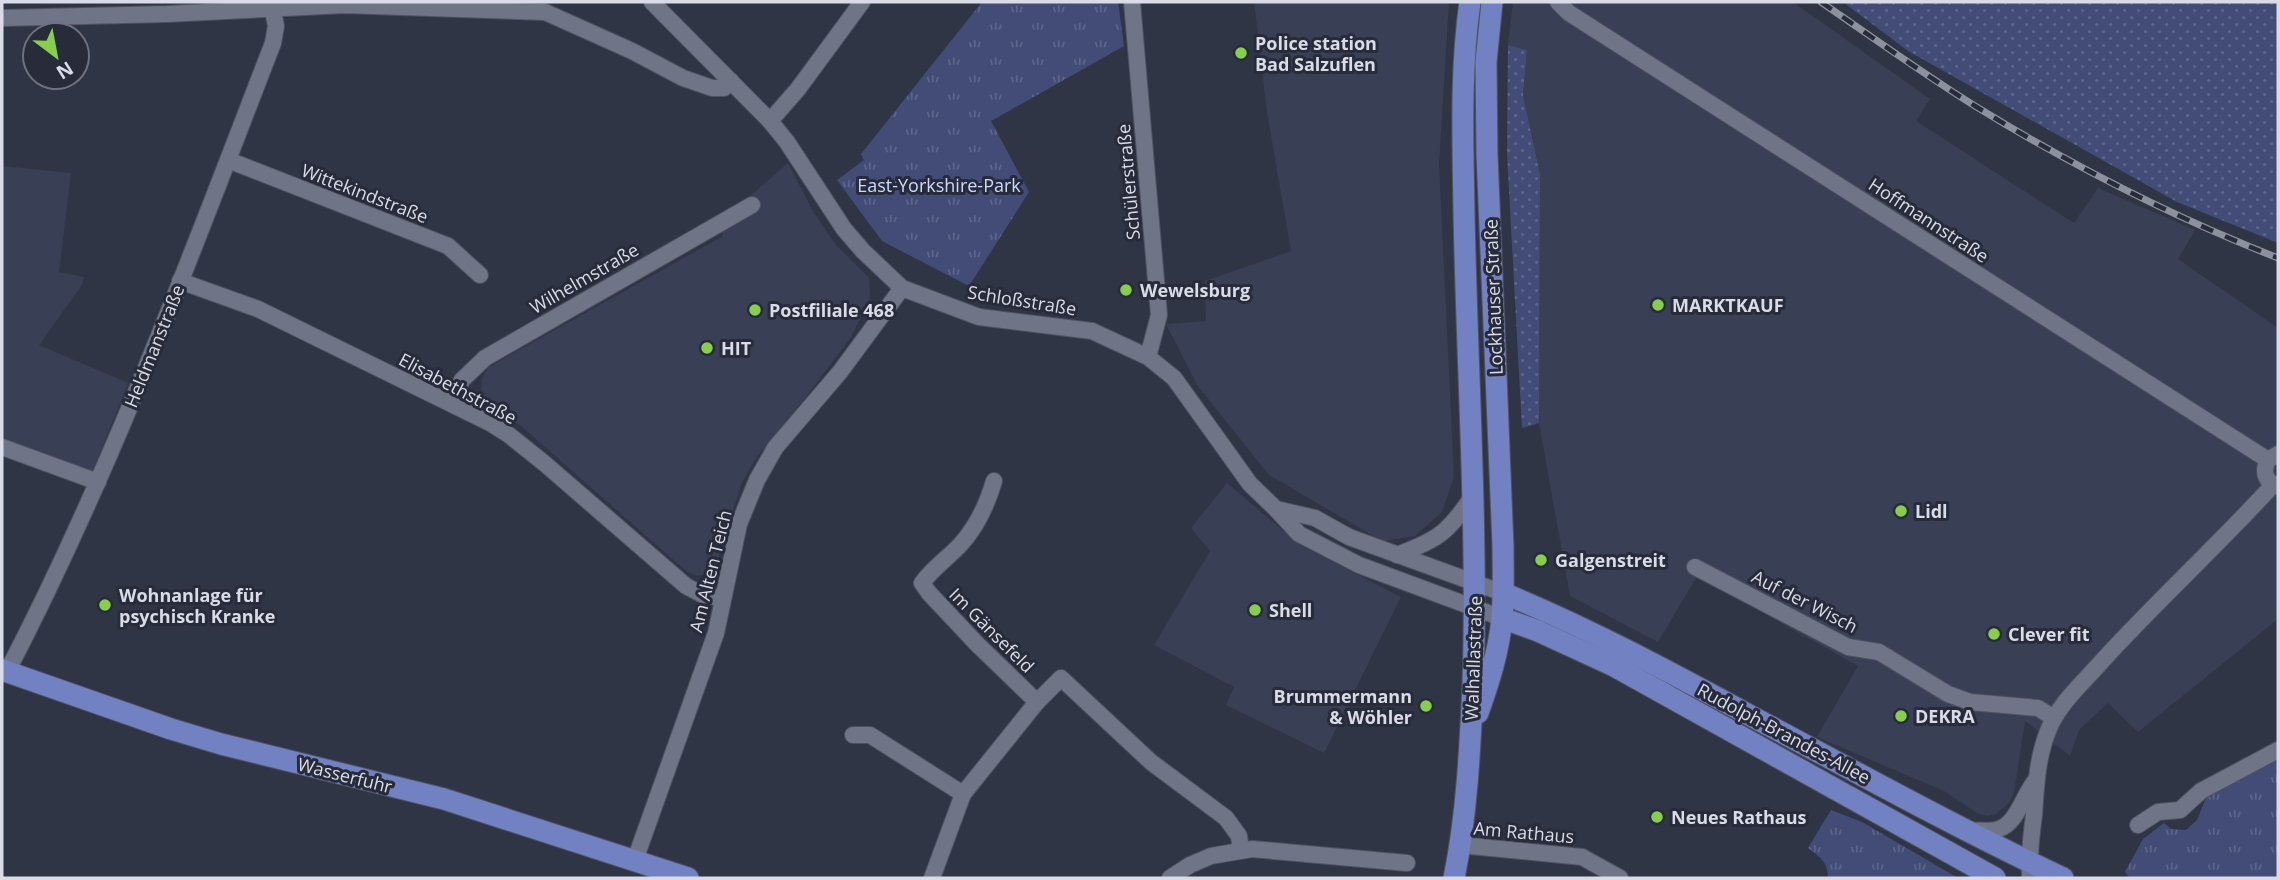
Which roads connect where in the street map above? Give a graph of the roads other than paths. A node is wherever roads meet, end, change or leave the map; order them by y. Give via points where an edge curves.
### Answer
1 (652, 2) edge
2 (862, 2) edge
3 (1132, 2) edge
4 (1470, 2) edge
5 (1492, 2) edge
6 (345, 4) edge
7 (272, 6) edge
8 (544, 7) edge
9 (1564, 7) edge
10 (2, 18) edge
11 (731, 81) junction
12 (770, 121) junction
13 (228, 160) junction
14 (752, 205) dead end
15 (480, 275) dead end
16 (180, 281) junction
17 (902, 288) junction
18 (1148, 357) junction
19 (450, 402) junction
20 (2, 447) edge
21 (2273, 457) edge
22 (994, 481) dead end
23 (98, 482) junction
24 (2276, 486) edge
25 (1472, 497) junction
26 (1276, 509) junction
27 (1397, 555) junction
28 (1695, 567) dead end
29 (1475, 582) junction
30 (1503, 593) junction
31 (723, 598) junction
32 (1475, 608) junction
33 (1502, 618) junction
34 (4, 674) edge
35 (1037, 702) junction
36 (2054, 718) junction
37 (853, 735) dead end
38 (1471, 735) junction
39 (2278, 750) edge
40 (2037, 779) junction
41 (963, 794) junction
42 (2138, 825) dead end
43 (1970, 831) junction
44 (1460, 845) junction
45 (1241, 850) junction
46 (635, 860) junction
47 (1407, 863) dead end
48 (2029, 870) edge
49 (688, 878) edge
50 (932, 878) edge
51 (1170, 878) edge
52 (1454, 878) edge
53 (1620, 878) edge
54 (1995, 878) edge
55 (2063, 878) edge

1 - 11 street, Schloßstraße
2 - 12 street
3 - 18 street, Schülerstraße via 1159,315
4 - 25 main road, Lockhauser Straße via 1463,155
5 - 30 main road, Lockhauser Straße via 1486,62 1487,154
6 - 7 street
6 - 8 street
7 - 10 street
7 - 13 street, Heldmanstraße via 273,43
8 - 11 street via 683,78 712,88 724,88
9 - 21 street, Hoffmannstraße
11 - 12 street, Schloßstraße
12 - 17 street, Schloßstraße via 844,229
13 - 15 street, Wittekindstraße via 448,246
13 - 16 street, Heldmanstraße
14 - 19 street, Wilhelmstraße via 485,358 462,380
16 - 19 street, Elisabethstraße via 258,309
16 - 23 street, Heldmanstraße
17 - 18 street, Schloßstraße via 979,317 1092,331
17 - 31 street, Am Alten Teich via 840,372 775,447 739,524
18 - 26 street, Schloßstraße via 1174,379 1250,484
19 - 31 street, Elisabethstraße via 509,435 686,586
20 - 23 street
21 - 24 street via 2265,474
22 - 35 street, Im Gänsefeld via 987,507 962,543 922,583
23 - 34 street, Heldmanstraße via 50,589
24 - 36 street via 2126,636
25 - 27 street via 1444,533
25 - 29 main road, Lockhauser Straße
26 - 27 street via 1315,518
26 - 32 street, Schloßstraße via 1299,534 1325,549
27 - 29 street
28 - 36 street, Auf der Wisch via 1848,647 1879,652 1948,694 1970,702 2038,708
29 - 30 street
29 - 32 main road, Walhallastraße
30 - 33 main road, Walhallastraße
30 - 43 main road, Rudolph-Brandes-Allee via 1677,676
31 - 46 street, Am Alten Teich via 716,634
32 - 33 street, Schloßstraße
32 - 38 main road, Walhallastraße
33 - 38 main road, Walhallastraße via 1492,674
33 - 54 main road, Rudolph-Brandes-Allee via 1614,666
34 - 46 main road, Wasserfuhr via 221,744 444,799
35 - 41 street
35 - 45 street via 1061,678 1151,762 1226,818 1239,836
36 - 40 street
37 - 41 street via 870,735
38 - 44 main road, Walhallastraße
39 - 42 street via 2201,791 2180,810 2158,812
40 - 43 street via 2005,826
40 - 48 street
41 - 50 street
43 - 48 main road, Rudolph-Brandes-Allee
44 - 52 main road, Walhallastraße
44 - 53 street, Am Rathaus via 1583,857
45 - 47 street
45 - 51 street via 1211,856
46 - 49 main road, Wasserfuhr
48 - 55 main road, Rudolph-Brandes-Allee

